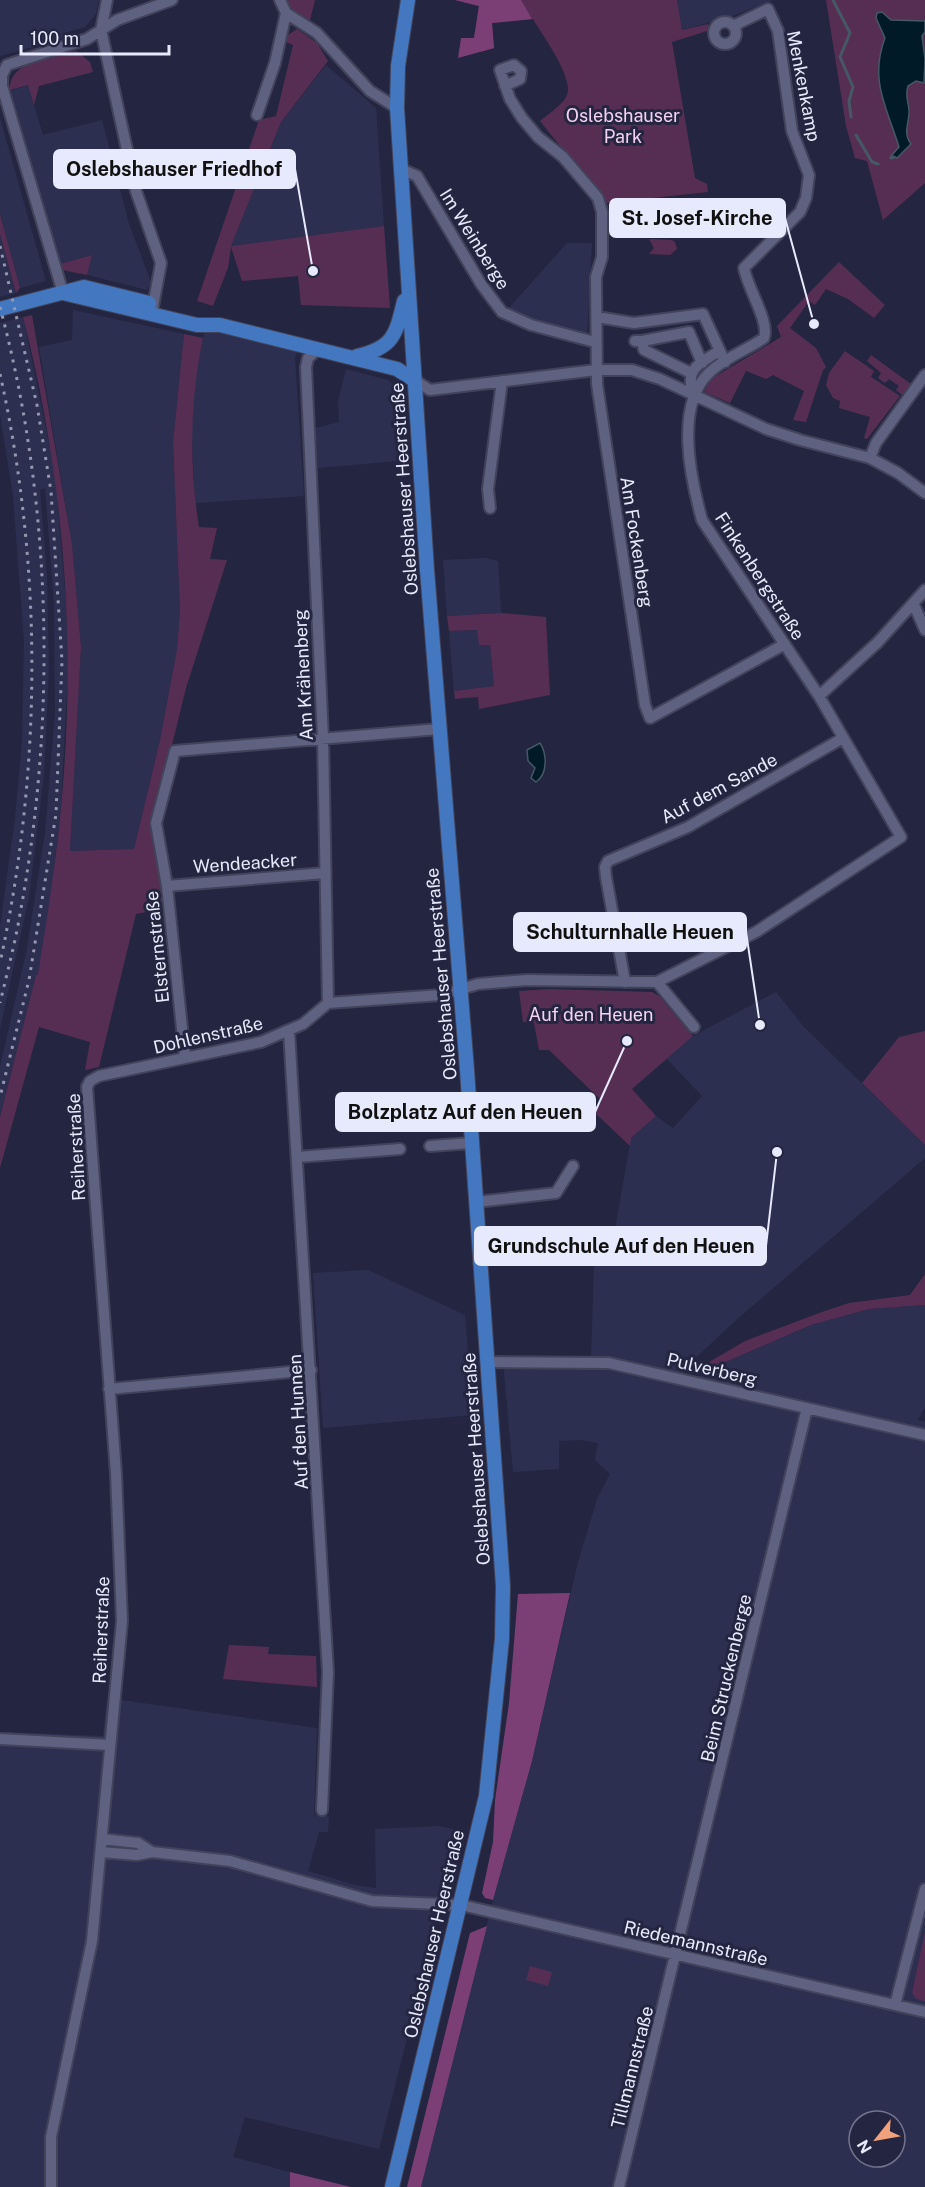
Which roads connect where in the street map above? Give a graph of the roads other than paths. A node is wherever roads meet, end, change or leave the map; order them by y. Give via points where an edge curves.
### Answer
1 (107, 0) edge
2 (172, 0) edge
3 (280, 0) edge
4 (408, 0) edge
5 (286, 14) junction
6 (733, 26) dead end
7 (101, 30) junction
8 (505, 86) dead end
9 (397, 108) junction
10 (256, 115) dead end
11 (401, 169) junction
12 (63, 293) junction
13 (410, 296) junction
14 (0, 309) edge
15 (153, 309) junction
16 (603, 318) dead end
17 (595, 342) junction
18 (317, 350) junction
19 (719, 351) junction
20 (353, 357) junction
21 (668, 361) junction
22 (725, 362) junction
23 (702, 363) junction
24 (596, 370) junction
25 (691, 373) junction
26 (925, 375) edge
27 (660, 379) junction
28 (414, 381) junction
29 (502, 381) junction
30 (694, 397) junction
31 (870, 458) junction
32 (925, 493) edge
33 (490, 508) dead end
34 (925, 590) edge
35 (914, 604) junction
36 (925, 630) edge
37 (785, 645) junction
38 (819, 696) junction
39 (439, 729) junction
40 (843, 738) junction
41 (323, 739) junction
42 (325, 873) junction
43 (167, 886) junction
44 (625, 982) junction
45 (657, 982) junction
46 (459, 990) junction
47 (328, 1003) junction
48 (694, 1027) dead end
49 (289, 1031) junction
50 (185, 1057) junction
51 (99, 1076) joint
52 (471, 1143) junction
53 (430, 1146) dead end
54 (400, 1149) dead end
55 (298, 1157) junction
56 (573, 1166) dead end
57 (476, 1202) junction
58 (488, 1362) junction
59 (311, 1370) junction
60 (109, 1389) junction
61 (807, 1408) junction
62 (925, 1435) edge
63 (0, 1739) edge
64 (110, 1745) junction
65 (322, 1810) dead end
66 (102, 1839) junction
67 (101, 1852) junction
68 (152, 1852) junction
69 (925, 1889) edge
70 (461, 1905) junction
71 (676, 1956) junction
72 (895, 2005) junction
73 (925, 2012) edge
74 (51, 2187) edge
75 (392, 2187) edge
76 (619, 2187) edge

1 - 7 street
2 - 7 street
3 - 5 street
4 - 9 main road, Oslebshauser Heerstraße via 398,66
5 - 9 street via 317,33 370,91
5 - 10 street via 275,63
6 - 22 street, Menkenkamp via 768,9 778,31 792,131 809,175 800,212 744,268 765,327 764,338
7 - 12 street via 87,39 7,65 2,80
7 - 15 street via 136,191 160,263
8 - 17 street, Am Fockenberg via 522,118 563,157 601,205 602,257 596,277
9 - 11 main road, Oslebshauser Heerstraße
11 - 13 main road, Oslebshauser Heerstraße
11 - 17 street, Im Weinberge via 417,176 502,312 531,325
12 - 14 main road
12 - 15 main road
13 - 20 main road via 404,301 394,336 387,344
13 - 28 main road, Oslebshauser Heerstraße
15 - 18 main road via 210,318 220,326
16 - 19 street via 634,323 703,314
17 - 24 street, Am Fockenberg
18 - 20 main road
18 - 41 street, Am Krähenberg via 308,358 306,367
19 - 22 street
19 - 23 street
20 - 28 main road via 397,369
21 - 23 street via 644,350 638,341 689,332
21 - 25 street
21 - 27 street
22 - 30 street, Menkenkamp via 708,373
23 - 25 street
24 - 27 street via 632,370
24 - 29 street
24 - 37 street, Am Fockenberg via 650,718
25 - 30 street
26 - 31 street via 876,443
27 - 30 street
28 - 29 street via 430,390
28 - 39 main road, Oslebshauser Heerstraße
29 - 33 street via 488,489
30 - 31 street via 766,429
30 - 37 street, Finkenbergstraße via 688,431 702,520
31 - 32 street
34 - 35 street
35 - 36 street
35 - 38 street
37 - 38 street, Finkenbergstraße
38 - 40 street, Finkenbergstraße
39 - 41 street
39 - 46 main road, Oslebshauser Heerstraße
40 - 44 street, Auf dem Sande via 688,827 608,861 606,877
40 - 45 street, Finkenbergstraße via 901,837 756,932
41 - 42 street, Am Krähenberg
41 - 43 street, Elsternstraße via 175,751 157,815
42 - 43 street, Wendeacker
42 - 47 street, Am Krähenberg
43 - 50 street, Elsternstraße
44 - 45 street
44 - 46 street via 527,980 478,984
45 - 48 street
46 - 47 street via 441,995
46 - 52 main road, Oslebshauser Heerstraße
47 - 49 street, Dohlenstraße
49 - 50 street, Dohlenstraße via 261,1042
49 - 55 street, Auf den Hunnen
50 - 51 street, Dohlenstraße
51 - 60 street, Reiherstraße via 87,1087
52 - 53 street
52 - 57 main road, Oslebshauser Heerstraße
54 - 55 street
55 - 59 street, Auf den Hunnen
56 - 57 street via 556,1193
57 - 58 main road, Oslebshauser Heerstraße
58 - 61 street, Pulverberg via 609,1362
58 - 70 main road, Oslebshauser Heerstraße via 503,1586 502,1639 486,1796
59 - 60 street
59 - 65 street, Auf den Hunnen via 328,1672
60 - 64 street, Reiherstraße via 122,1621
61 - 62 street, Pulverberg
61 - 71 street, Beim Struckenberge
63 - 64 street
64 - 66 street, Reiherstraße
66 - 67 street, Reiherstraße
66 - 68 street via 138,1843
67 - 68 street
67 - 74 street, Reiherstraße via 92,1941 51,2137
68 - 70 street, Riedemannstraße via 230,1861 372,1901
69 - 72 street
70 - 71 street, Riedemannstraße
70 - 75 main road, Oslebshauser Heerstraße
71 - 72 street, Riedemannstraße
71 - 76 street, Tillmannstraße
72 - 73 street, Riedemannstraße

